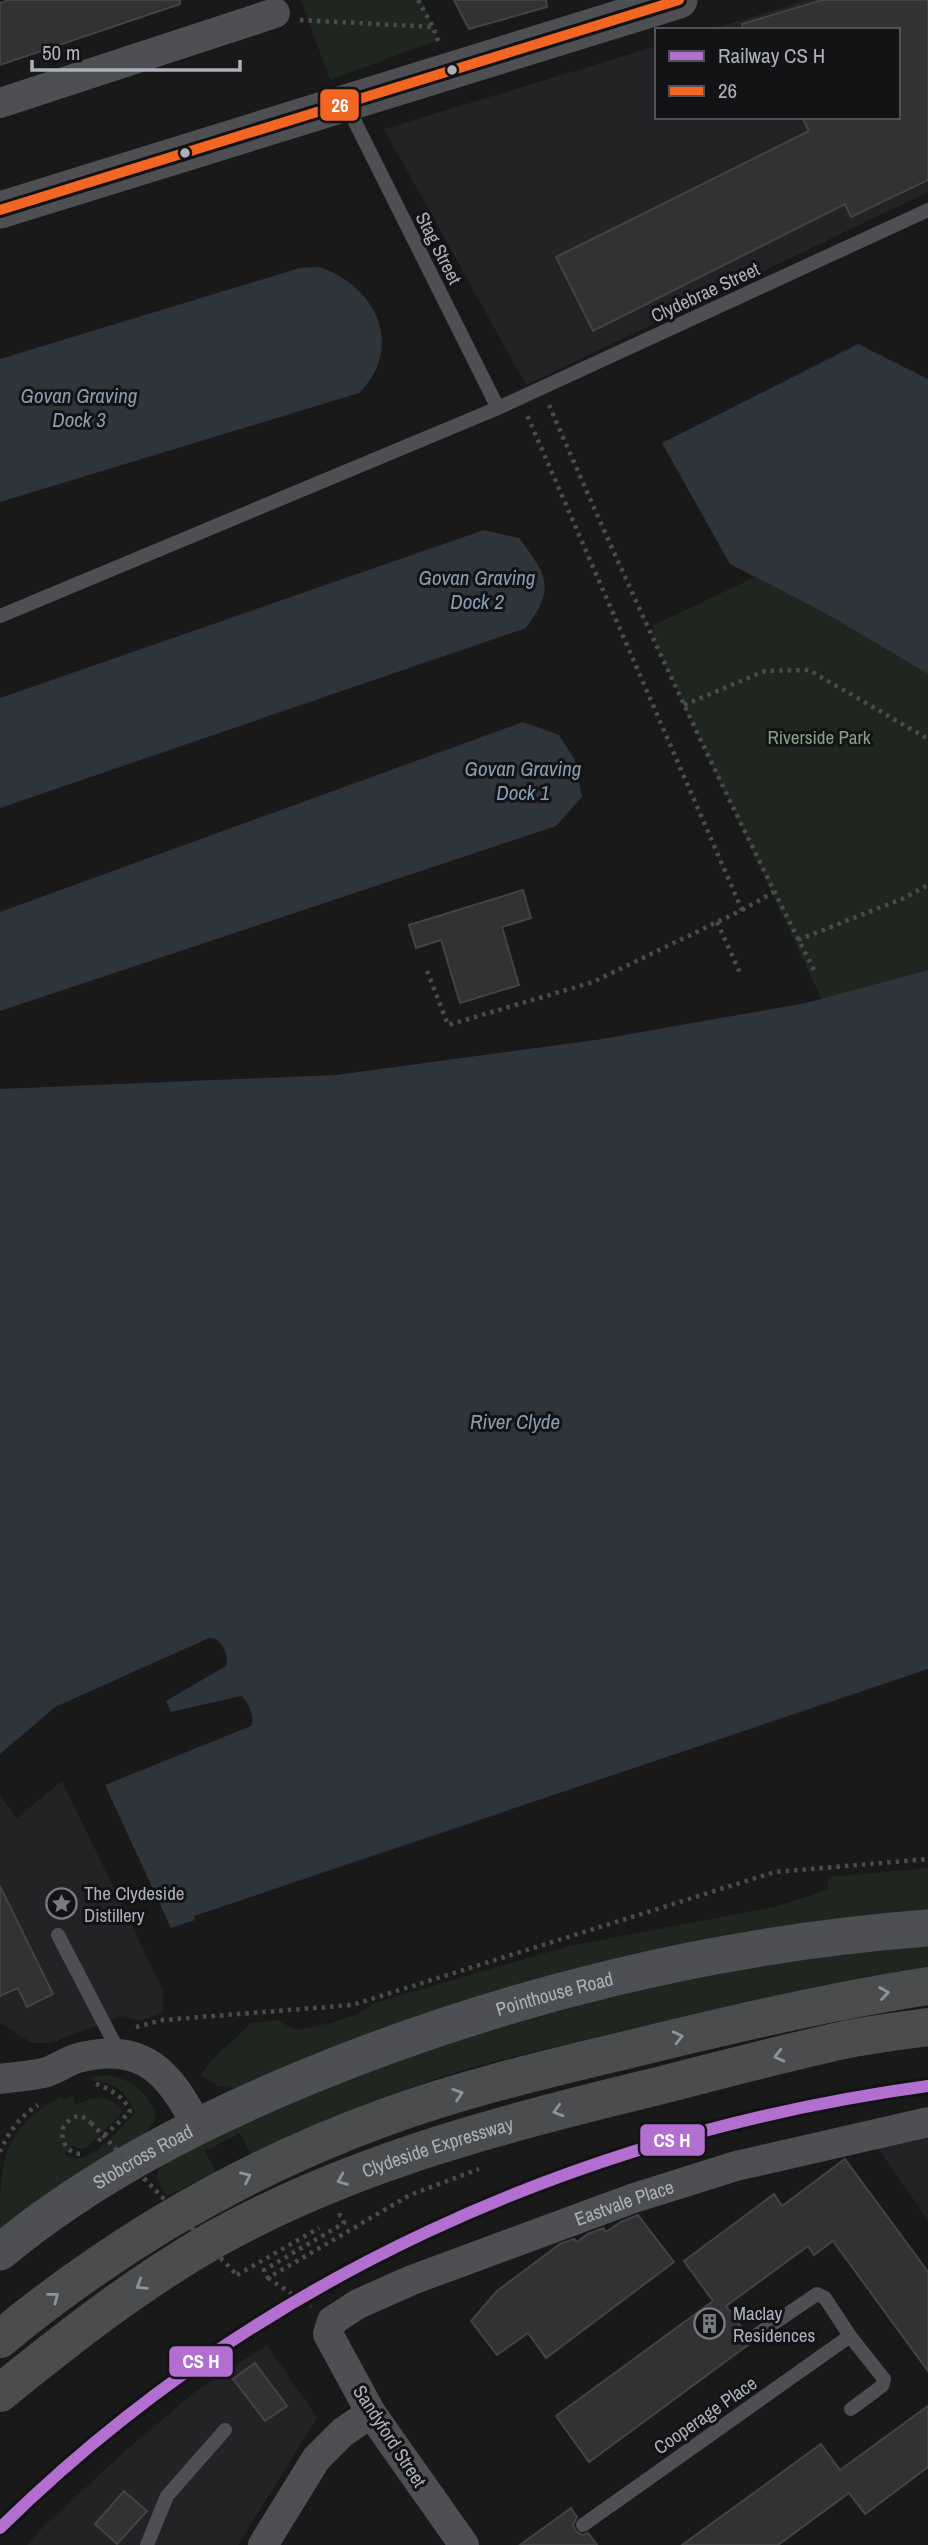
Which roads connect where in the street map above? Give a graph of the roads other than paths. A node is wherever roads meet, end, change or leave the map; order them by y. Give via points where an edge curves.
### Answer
1 (679, 0) edge
2 (275, 13) road end
3 (0, 103) edge
4 (346, 104) junction
5 (928, 210) edge
6 (0, 211) edge
7 (498, 408) junction
8 (0, 616) edge
9 (928, 1928) edge
10 (58, 1935) dead end
11 (928, 1986) edge
12 (928, 2027) edge
13 (120, 2054) junction
14 (0, 2079) edge
15 (928, 2122) edge
16 (197, 2126) junction
17 (0, 2252) edge
18 (332, 2321) joint
19 (758, 2334) dead end
20 (850, 2336) junction
21 (0, 2339) edge
22 (0, 2393) edge
23 (850, 2409) dead end
24 (371, 2413) junction
25 (225, 2430) dead end
26 (583, 2525) dead end
27 (147, 2545) edge
28 (263, 2545) edge
29 (464, 2545) edge

1 - 4 street
2 - 3 street
4 - 6 street
4 - 7 lane, Stag Street
5 - 7 lane, Clydebrae Street
7 - 8 lane, Clydebrae Street
9 - 16 street, Pointhouse Road via 740,1952 569,1989 352,2059
10 - 13 lane
21 -> 11 main road via 114,2253 180,2213 236,2181 384,2118 468,2090 683,2036 841,1999
12 -> 22 main road, Clydeside Expressway via 845,2040 572,2107 432,2147 340,2180 216,2239 159,2273
13 - 14 street, Stobcross Road via 76,2058 46,2073
13 - 16 street, Stobcross Road via 148,2063 173,2082
15 - 18 street, Eastvale Place via 736,2166 634,2198 412,2280
16 - 17 street, Stobcross Road via 80,2193
18 - 24 street, Sandyford Street via 328,2334
19 - 20 lane via 817,2294 825,2298
20 - 23 lane via 884,2379 883,2386
20 - 26 lane, Cooperage Place
24 - 28 street via 342,2431 316,2459
24 - 29 street, Sandyford Street
25 - 27 lane via 167,2496

